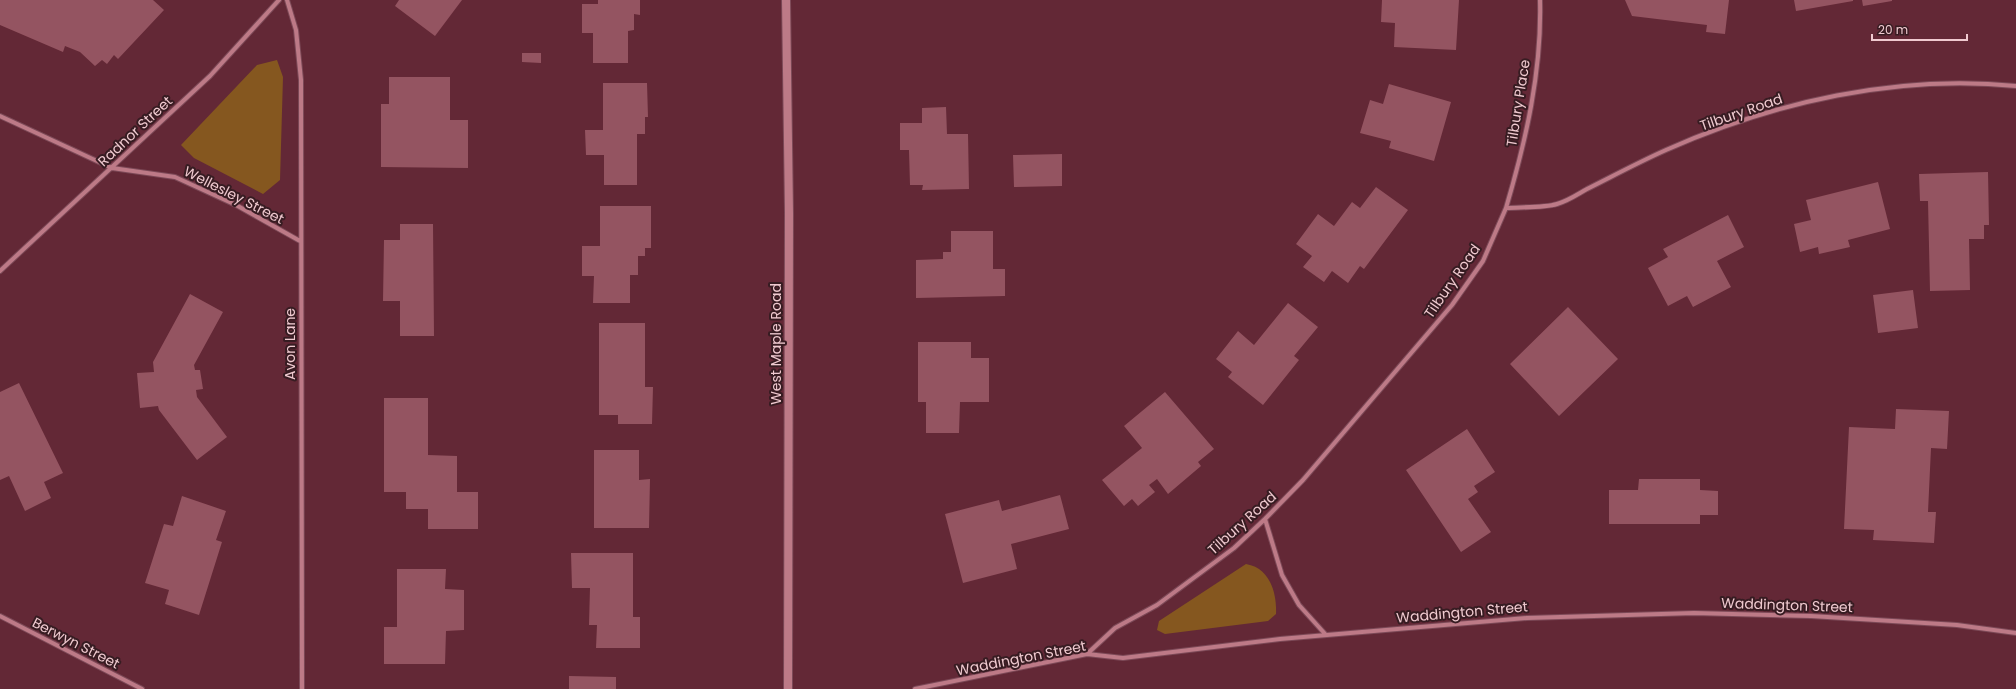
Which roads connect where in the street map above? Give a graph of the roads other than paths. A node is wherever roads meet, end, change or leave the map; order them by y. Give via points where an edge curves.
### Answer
1 (279, 0) edge
2 (287, 0) edge
3 (786, 0) edge
4 (1540, 0) edge
5 (2016, 86) edge
6 (0, 116) edge
7 (112, 168) junction
8 (1506, 208) junction
9 (300, 241) junction
10 (0, 271) edge
11 (1265, 519) junction
12 (0, 616) edge
13 (2016, 633) edge
14 (1326, 635) junction
15 (1087, 654) junction
16 (142, 689) edge
17 (302, 689) edge
18 (788, 689) edge
19 (915, 689) edge

1 - 7 street, Radnor Street via 210,76
2 - 9 street, Avon Lane via 296,30 300,80
3 - 18 main road, West Maple Road via 789,213
4 - 8 street, Tilbury Place via 1534,91 1523,149
5 - 8 street, Tilbury Road via 1935,84 1865,91 1803,103 1744,120 1666,150 1557,204
6 - 7 street, Wellesley Street
7 - 9 street, Wellesley Street via 175,177 236,204
7 - 10 street, Radnor Street
8 - 11 street, Tilbury Road via 1483,261 1452,305 1327,454
9 - 17 street, Avon Lane
11 - 14 street via 1282,575 1299,605
11 - 15 street, Tilbury Road via 1234,548 1157,604 1115,628
12 - 16 street, Berwyn Street
13 - 14 street, Waddington Street via 1957,625 1811,616 1694,614 1527,618
14 - 15 street, Waddington Street via 1123,658
15 - 19 street, Waddington Street

